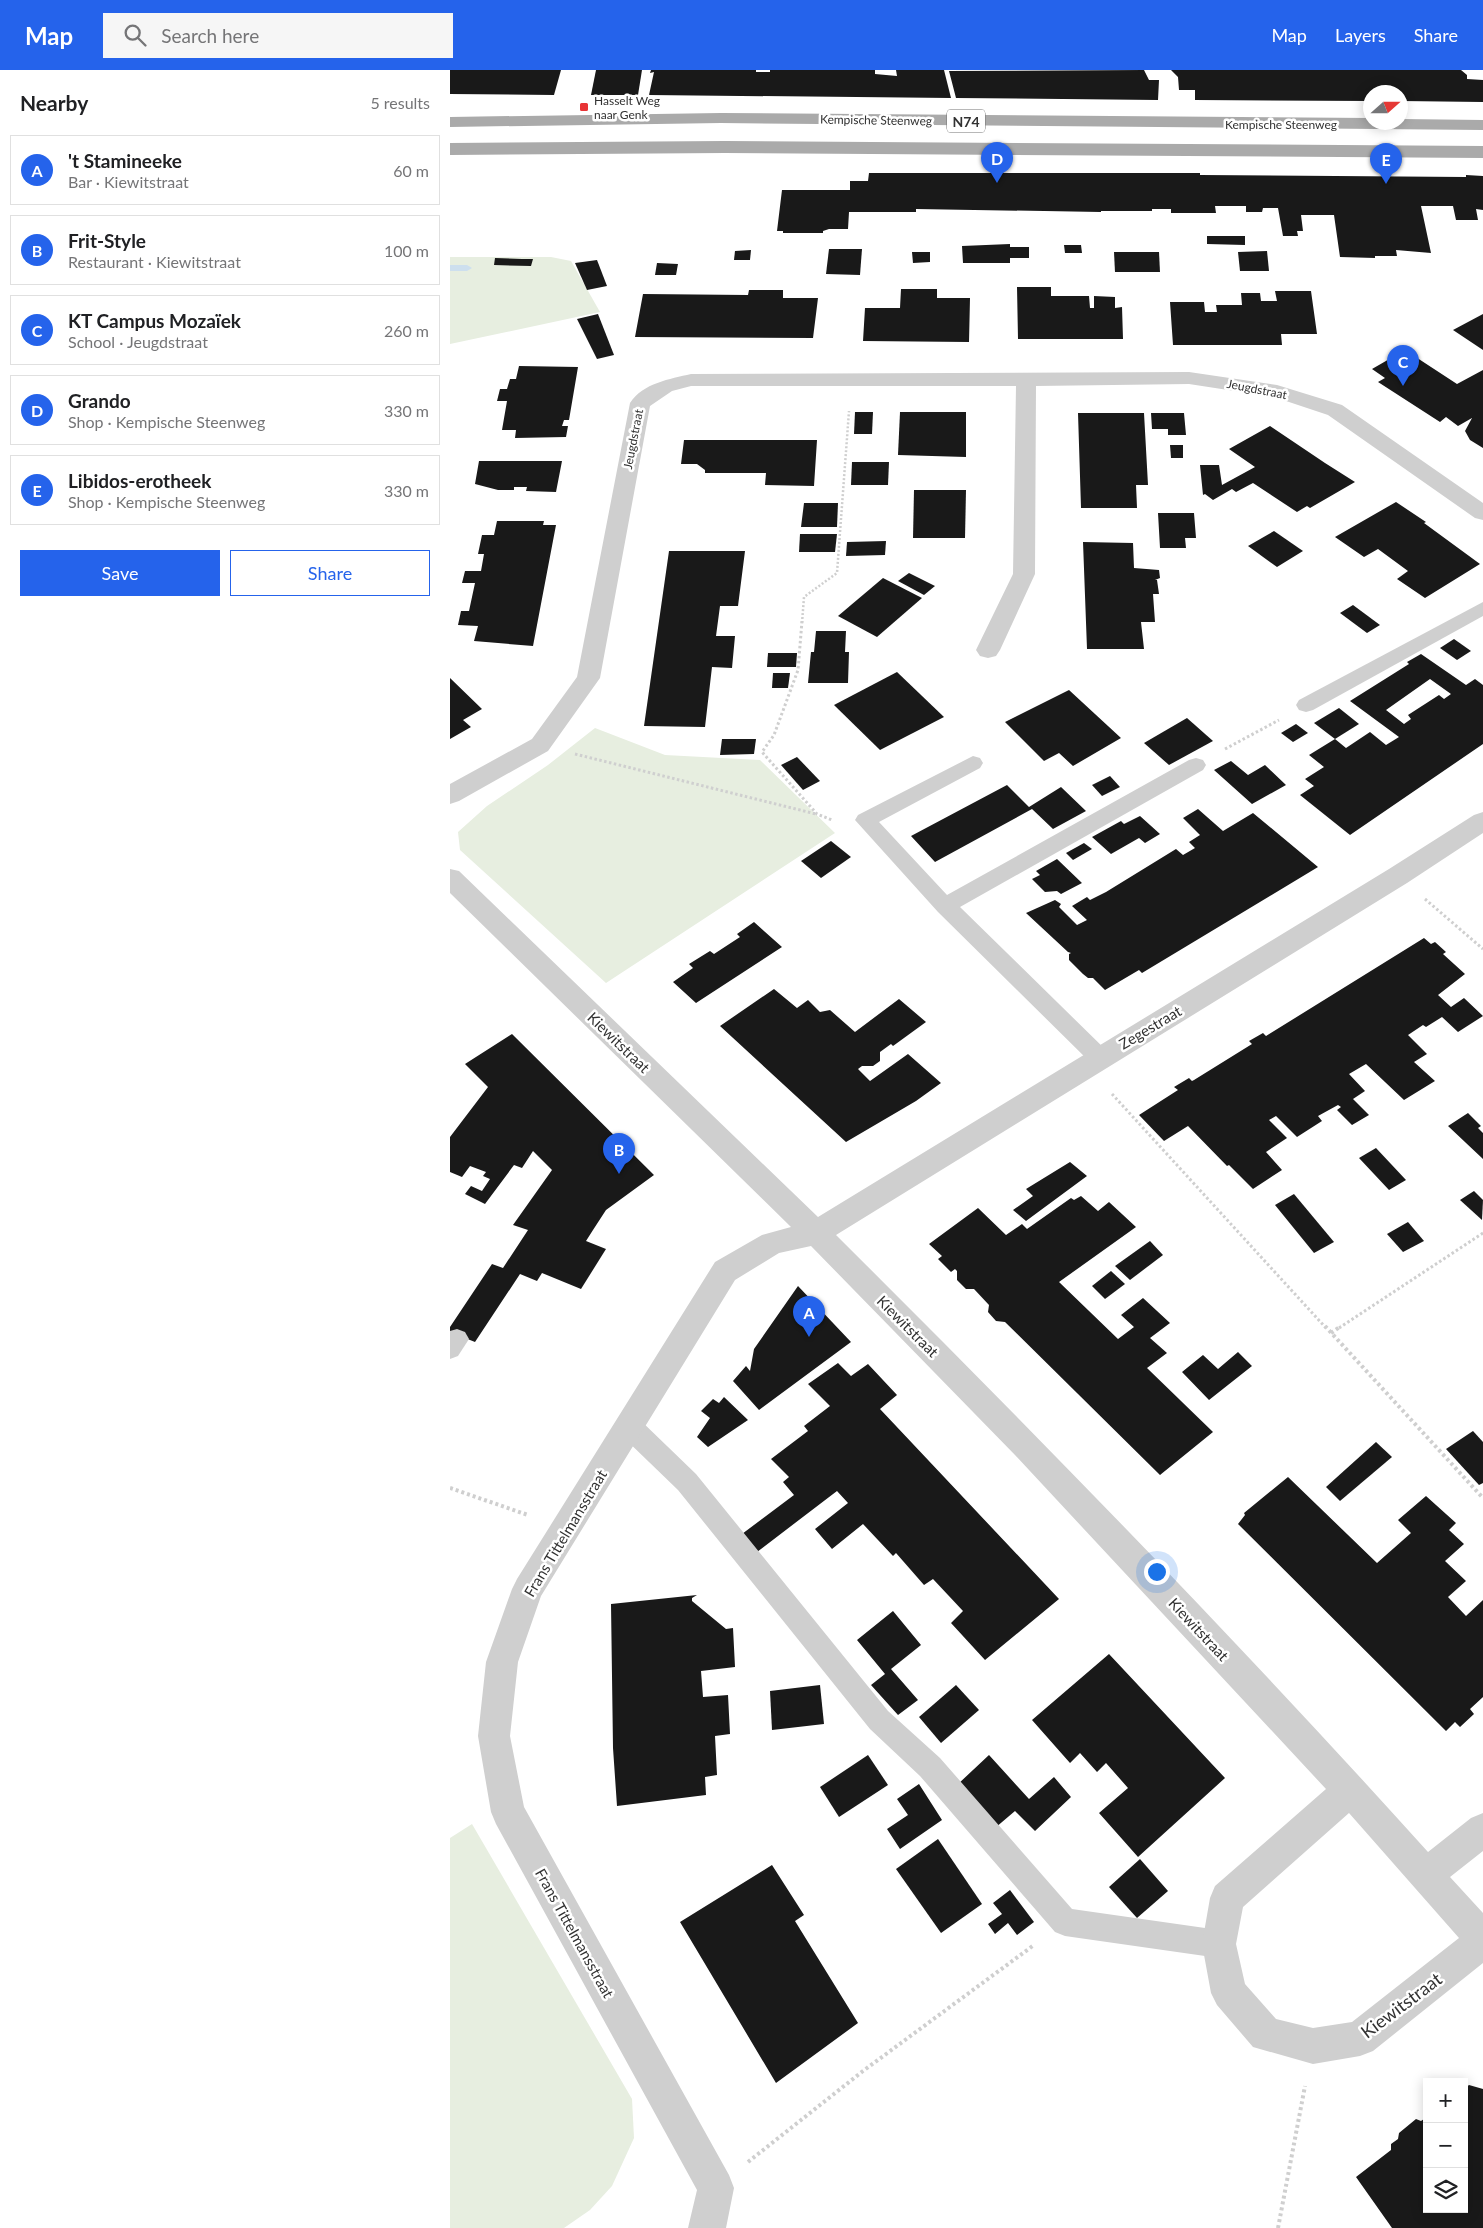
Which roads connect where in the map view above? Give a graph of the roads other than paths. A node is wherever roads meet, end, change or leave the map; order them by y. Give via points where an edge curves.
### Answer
1 (450, 122) edge
2 (1483, 125) edge
3 (450, 149) edge
4 (1483, 152) edge
5 (1026, 380) junction
6 (1483, 513) edge
7 (1483, 608) edge
8 (988, 650) dead end
9 (1306, 706) road end
10 (973, 763) dead end
11 (1196, 765) road end
12 (450, 795) edge
13 (1483, 821) edge
14 (450, 878) edge
15 (945, 906) junction
16 (1100, 1058) junction
17 (816, 1233) junction
18 (629, 1426) junction
19 (1350, 1790) junction
20 (1483, 1830) edge
21 (1426, 1874) junction
22 (1483, 1940) edge
23 (1219, 1944) junction
24 (707, 2228) edge

1 - 2 main road, Kempische Steenweg / N74 via 721,118
3 - 4 main road, Kempische Steenweg / N74 via 735,147
5 - 6 street, Jeugdstraat via 1189,378 1277,391 1335,410
5 - 8 street via 1024,574
5 - 12 street, Jeugdstraat via 690,380 665,386 640,403 588,678 540,745
7 - 9 lane
10 - 15 lane via 865,820
11 - 15 lane
13 - 16 street, Zegestraat
14 - 17 street, Kiewitstraat
15 - 16 lane
16 - 17 street, Zegestraat
17 - 18 street, Frans Tittelmansstraat via 772,1243 726,1271
17 - 19 street, Kiewitstraat via 1026,1445
18 - 23 lane via 687,1482 879,1720 930,1767 1064,1922
18 - 24 street, Frans Tittelmansstraat via 528,1589 502,1662 494,1736 508,1812 716,2188
19 - 21 street, Kiewitstraat
19 - 23 street, Kiewitstraat via 1227,1898
20 - 21 street
21 - 22 street, Kiewitstraat
22 - 23 street, Kiewitstraat via 1360,2038 1313,2046 1266,2034 1228,1992

